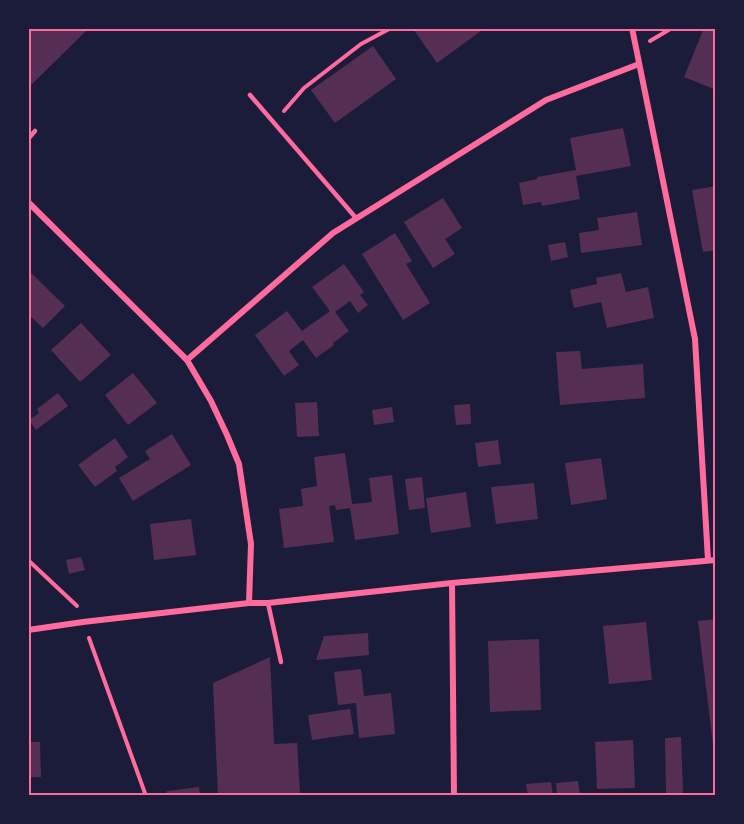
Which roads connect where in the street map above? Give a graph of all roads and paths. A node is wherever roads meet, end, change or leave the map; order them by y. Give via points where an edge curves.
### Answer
1 (391, 28) edge
2 (632, 28) edge
3 (672, 28) edge
4 (636, 48) junction
5 (639, 64) junction
6 (250, 95) dead end
7 (274, 123) junction
8 (35, 131) dead end
9 (28, 139) edge
10 (28, 202) edge
11 (357, 218) junction
12 (187, 360) junction
13 (28, 560) edge
14 (712, 560) edge
15 (452, 583) junction
16 (249, 603) junction
17 (268, 603) junction
18 (83, 622) junction
19 (28, 630) edge
20 (281, 662) dead end
21 (146, 795) edge
22 (454, 795) edge

1 - 7 path via 361,44 304,88
2 - 4 street
3 - 4 path
4 - 5 street
5 - 11 street via 546,100
5 - 14 street via 695,339
6 - 7 lane
7 - 11 lane
8 - 9 lane
10 - 12 street
11 - 12 street via 333,233
12 - 16 street via 215,409 238,464 251,544
13 - 18 path via 81,609
14 - 15 street
15 - 17 street
15 - 22 street
16 - 17 street
16 - 18 street
17 - 20 lane
18 - 19 street
18 - 21 path

